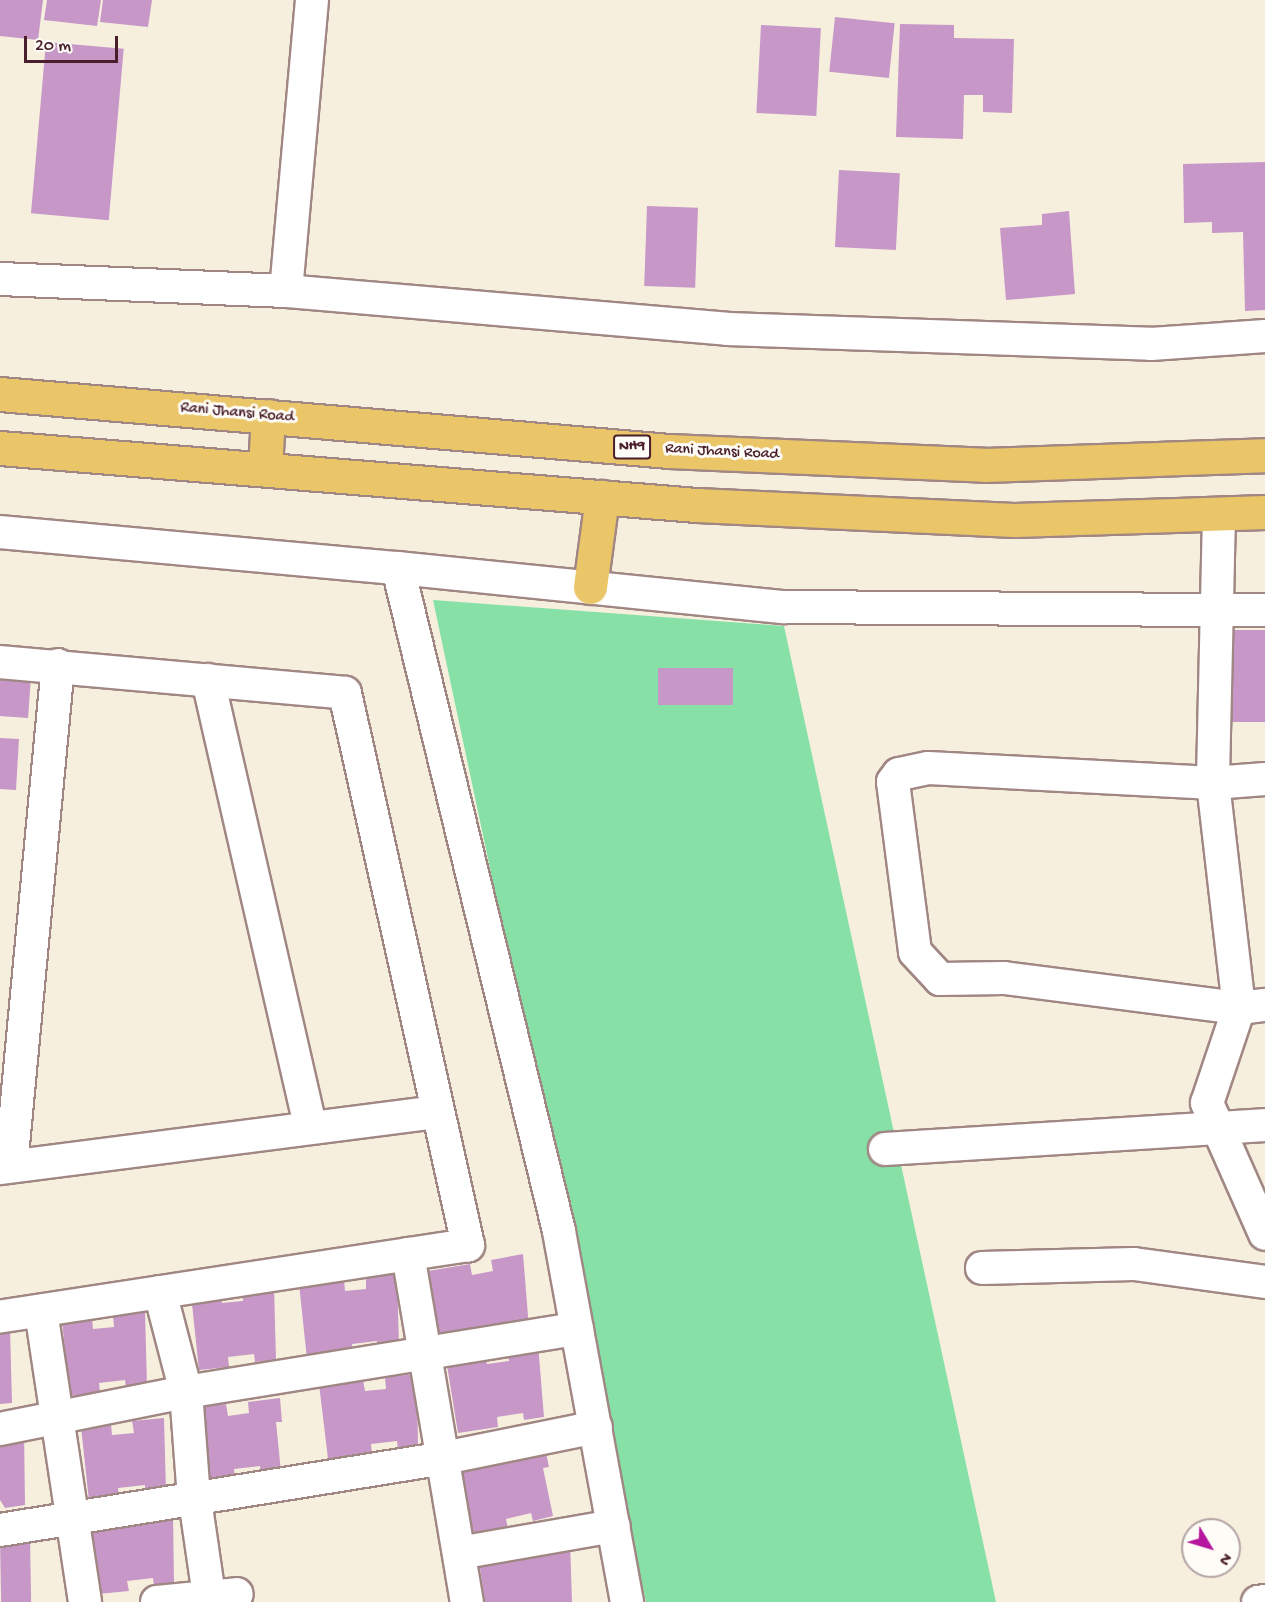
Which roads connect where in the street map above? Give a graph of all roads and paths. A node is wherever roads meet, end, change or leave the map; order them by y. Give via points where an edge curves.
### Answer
1 (312, 0) edge
2 (0, 279) edge
3 (286, 291) junction
4 (1265, 336) edge
5 (0, 394) edge
6 (268, 416) junction
7 (383, 427) junction
8 (0, 448) edge
9 (1265, 455) edge
10 (266, 469) junction
11 (374, 479) junction
12 (602, 497) junction
13 (1265, 512) edge
14 (1220, 514) junction
15 (0, 532) edge
16 (398, 568) junction
17 (590, 587) junction
18 (1265, 610) edge
19 (1216, 613) junction
20 (0, 663) edge
21 (58, 665) junction
22 (208, 680) junction
23 (1265, 779) edge
24 (1213, 783) junction
25 (1252, 1006) edge
26 (435, 1112) junction
27 (1217, 1125) junction
28 (1265, 1125) edge
29 (310, 1127) junction
30 (885, 1149) dead end
31 (5, 1167) edge
32 (1265, 1234) edge
33 (408, 1254) junction
34 (982, 1268) dead end
35 (1265, 1282) edge
36 (160, 1292) junction
37 (41, 1311) junction
38 (0, 1317) edge
39 (577, 1329) junction
40 (423, 1356) junction
41 (186, 1392) junction
42 (58, 1420) junction
43 (596, 1427) junction
44 (0, 1429) edge
45 (444, 1458) junction
46 (195, 1498) junction
47 (71, 1516) junction
48 (614, 1526) junction
49 (0, 1530) edge
50 (459, 1553) junction
51 (218, 1597) edge
52 (1265, 1601) edge
53 (85, 1602) edge
54 (157, 1602) edge
55 (467, 1602) edge
56 (627, 1602) edge
57 (1258, 1602) edge

1 - 3 street
2 - 3 street
3 - 4 street via 728,329 1151,344
5 - 6 highway, Rani Jhansi Road / NH9
6 - 7 highway, Rani Jhansi Road / NH9
6 - 10 highway
7 - 9 highway, Rani Jhansi Road / NH9 via 669,451 985,465
7 - 11 highway
8 - 10 highway
10 - 11 highway
11 - 12 highway
12 - 14 highway via 1014,520
12 - 17 highway
13 - 14 highway
14 - 19 street
15 - 16 street
16 - 17 street
16 - 39 street via 559,1231
17 - 19 street via 783,607
18 - 19 street
19 - 24 street
20 - 21 street
21 - 22 street
21 - 31 street
22 - 26 street via 345,693
22 - 29 street
23 - 24 street
24 - 25 street
24 - 25 street via 928,768 899,774 893,782 915,952 940,979 1004,978
25 - 27 street via 1207,1103
26 - 29 street
26 - 33 street via 468,1245
27 - 28 street
27 - 30 street
27 - 32 street
29 - 31 street
33 - 36 street
33 - 40 street
34 - 35 street via 1134,1264
36 - 37 street
36 - 41 street
37 - 38 street
37 - 42 street
39 - 40 street
39 - 43 street
40 - 41 street
40 - 45 street
41 - 42 street
41 - 46 street
42 - 44 street
42 - 47 street
43 - 45 street
43 - 48 street
45 - 46 street
45 - 50 street
46 - 47 street
46 - 51 street
47 - 49 street
47 - 53 street
48 - 50 street
48 - 56 street
50 - 55 street
51 - 54 street
52 - 57 street

